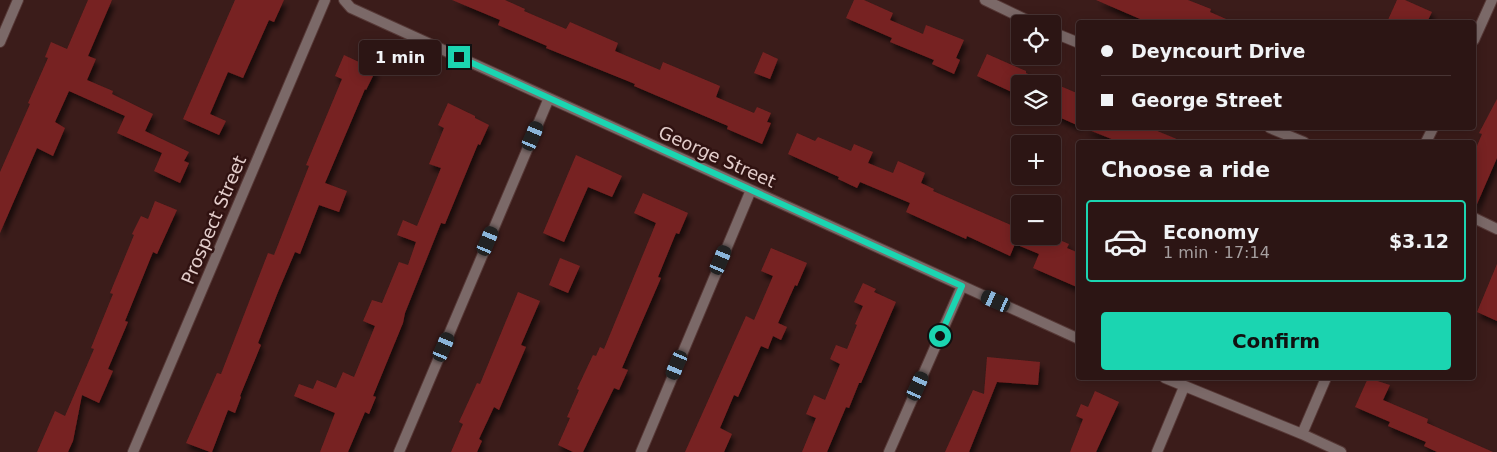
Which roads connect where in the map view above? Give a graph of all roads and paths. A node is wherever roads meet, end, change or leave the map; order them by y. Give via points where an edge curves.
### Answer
1 (18, 0) edge
2 (325, 0) edge
3 (344, 0) edge
4 (985, 0) edge
5 (1492, 0) edge
6 (1016, 15) edge
7 (1061, 36) edge
8 (1476, 36) edge
9 (0, 42) edge
10 (1076, 42) edge
11 (549, 98) junction
12 (1275, 130) edge
13 (1299, 140) edge
14 (751, 190) junction
15 (1476, 219) edge
16 (1497, 229) edge
17 (962, 286) junction
18 (1076, 338) edge
19 (1168, 380) edge
20 (1325, 380) edge
21 (1184, 387) junction
22 (1302, 434) junction
23 (134, 452) edge
24 (399, 452) edge
25 (641, 452) edge
26 (889, 452) edge
27 (1157, 452) edge
28 (1341, 452) edge

1 - 9 street
2 - 23 street, Prospect Street
3 - 11 street, George Street via 351,8
4 - 6 street
5 - 8 street
7 - 10 street
11 - 14 street, George Street
11 - 24 street
12 - 13 street
14 - 17 street, George Street
14 - 25 street
15 - 16 street
17 - 18 street, George Street
17 - 26 street
19 - 21 street
20 - 22 street
21 - 22 street
21 - 27 street
22 - 28 street

